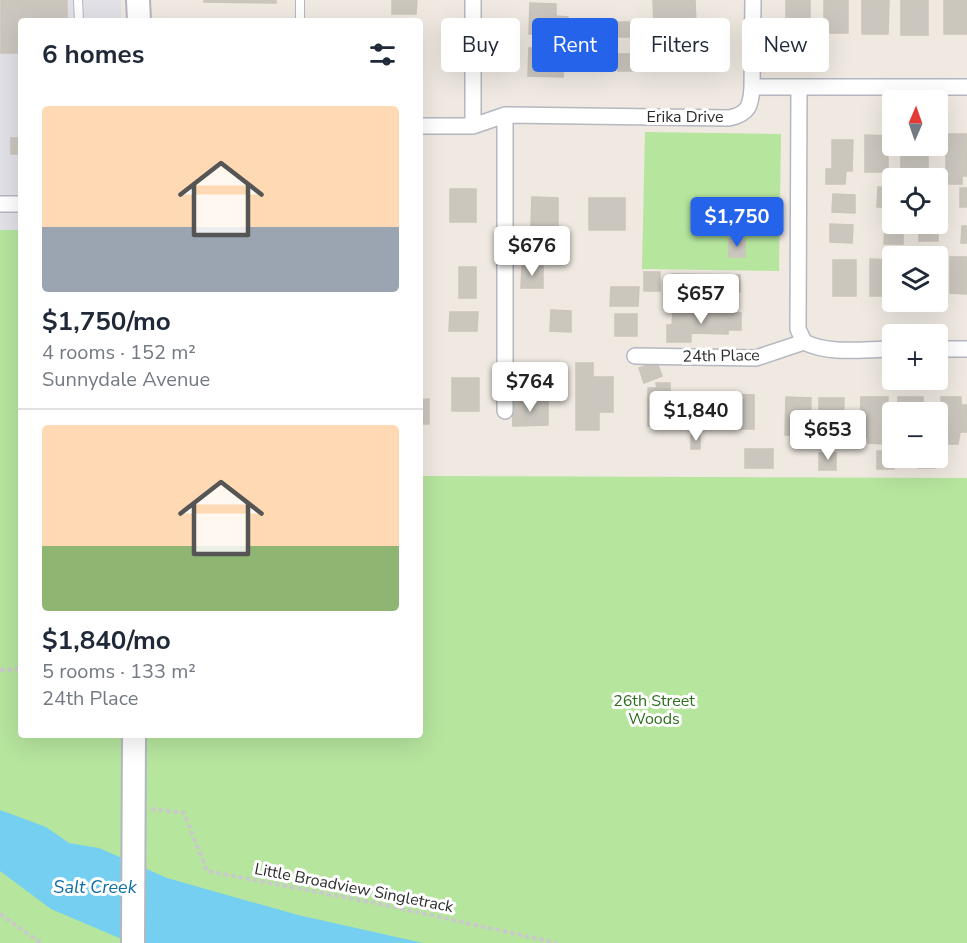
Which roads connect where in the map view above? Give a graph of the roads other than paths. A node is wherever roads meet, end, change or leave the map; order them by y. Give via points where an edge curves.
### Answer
1 (78, 0) edge
2 (138, 0) edge
3 (300, 0) edge
4 (473, 0) edge
5 (753, 0) edge
6 (79, 18) edge
7 (139, 18) edge
8 (300, 18) edge
9 (752, 87) junction
10 (967, 87) edge
11 (799, 88) junction
12 (505, 115) junction
13 (423, 126) edge
14 (473, 126) junction
15 (0, 204) edge
16 (18, 204) edge
17 (804, 342) junction
18 (882, 349) edge
19 (948, 349) edge
20 (967, 349) edge
21 (635, 356) dead end
22 (505, 411) dead end
23 (135, 738) edge
24 (133, 943) edge

1 - 6 lane
2 - 7 street
3 - 8 lane
4 - 14 street
5 - 9 street
9 - 11 street
9 - 12 street, Erika Drive via 750,107 729,118
10 - 11 street
11 - 17 street via 798,329
12 - 14 street, Erika Drive
12 - 22 street
13 - 14 street, Erika Drive
15 - 16 street
17 - 18 street via 831,350
17 - 21 street, 24th Place via 756,358
19 - 20 street
23 - 24 street

